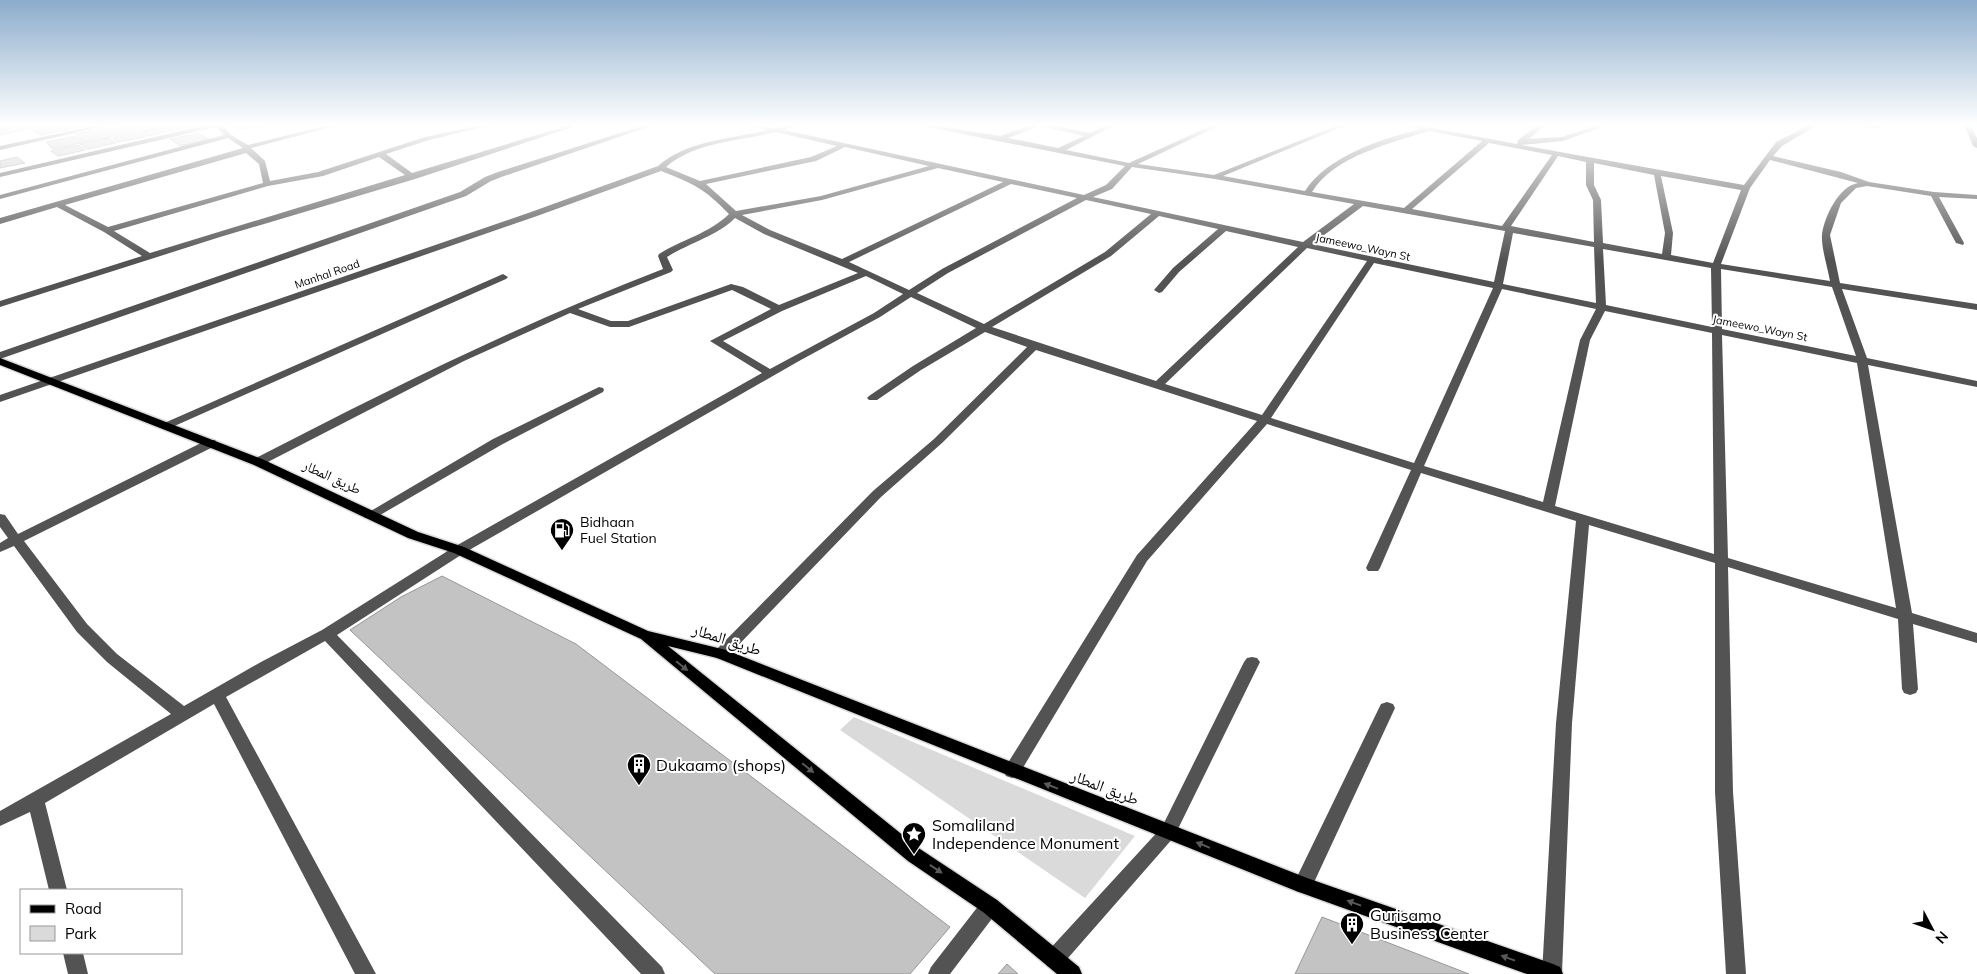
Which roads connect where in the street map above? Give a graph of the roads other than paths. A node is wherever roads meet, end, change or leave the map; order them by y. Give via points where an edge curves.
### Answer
1 (27, 169) edge
2 (103, 169) edge
3 (176, 169) edge
4 (265, 169) edge
5 (333, 169) edge
6 (402, 169) edge
7 (436, 169) edge
8 (515, 169) edge
9 (657, 169) edge
10 (665, 169) edge
11 (763, 169) edge
12 (924, 169) edge
13 (958, 169) edge
14 (1127, 169) edge
15 (1157, 169) edge
16 (1232, 169) edge
17 (1330, 169) edge
18 (1453, 169) edge
19 (1546, 169) edge
20 (1590, 169) edge
21 (1634, 169) edge
22 (1760, 169) edge
23 (1820, 169) edge
24 (1657, 174) junction
25 (0, 176) edge
26 (412, 177) junction
27 (1215, 177) junction
28 (1009, 182) junction
29 (699, 183) junction
30 (267, 184) junction
31 (1867, 184) junction
32 (1746, 188) junction
33 (1307, 194) junction
34 (1934, 194) junction
35 (0, 197) edge
36 (1977, 197) edge
37 (1084, 198) junction
38 (1362, 203) junction
39 (57, 204) junction
40 (1405, 210) junction
41 (1158, 213) junction
42 (734, 214) junction
43 (0, 221) edge
44 (1224, 228) junction
45 (1508, 228) junction
46 (107, 230) junction
47 (1960, 243) dead end
48 (1305, 245) junction
49 (1598, 245) junction
50 (148, 256) junction
51 (1666, 256) junction
52 (1372, 260) junction
53 (842, 262) junction
54 (1716, 266) junction
55 (866, 273) junction
56 (503, 277) dead end
57 (1836, 286) junction
58 (1498, 287) junction
59 (1159, 290) dead end
60 (910, 295) junction
61 (0, 304) edge
62 (1600, 308) junction
63 (569, 309) junction
64 (779, 309) junction
65 (1976, 310) edge
66 (984, 328) junction
67 (1718, 331) junction
68 (1034, 346) junction
69 (0, 356) edge
70 (1862, 359) junction
71 (0, 361) edge
72 (770, 373) junction
73 (54, 382) junction
74 (1158, 384) junction
75 (1977, 384) edge
76 (599, 390) dead end
77 (873, 398) dead end
78 (0, 399) edge
79 (1264, 419) junction
80 (166, 426) junction
81 (211, 443) junction
82 (258, 462) junction
83 (1417, 468) junction
84 (1548, 508) junction
85 (370, 515) junction
86 (0, 518) edge
87 (1584, 519) junction
88 (18, 541) junction
89 (0, 548) edge
90 (459, 550) junction
91 (1722, 561) junction
92 (1373, 568) dead end
93 (1906, 616) junction
94 (327, 634) junction
95 (644, 635) junction
96 (1977, 638) edge
97 (721, 654) junction
98 (1252, 662) dead end
99 (1910, 689) dead end
100 (218, 695) junction
101 (1387, 708) dead end
102 (184, 714) junction
103 (1012, 771) junction
104 (36, 800) junction
105 (0, 819) edge
106 (1168, 832) junction
107 (1303, 885) junction
108 (58, 889) edge
109 (990, 906) junction
110 (73, 954) edge
111 (1054, 959) junction
112 (78, 974) edge
113 (366, 974) edge
114 (655, 974) edge
115 (938, 974) edge
116 (1072, 974) edge
117 (1553, 974) edge
118 (1736, 974) edge

1 - 25 street
2 - 35 street
3 - 39 street
4 - 30 street
5 - 30 street
6 - 26 street
7 - 26 street
8 - 69 street via 488,179 463,194
9 - 73 street, Manhal Road
10 - 29 street
11 - 29 street
12 - 42 street via 822,198
13 - 28 street, Jameewo_Wayn St
14 - 37 street via 1109,187
15 - 27 street
16 - 27 street
17 - 33 street via 1320,176
18 - 40 street
19 - 45 street
20 - 49 street via 1590,185 1597,200
21 - 24 street
22 - 32 street
23 - 31 street
24 - 32 street
24 - 51 street via 1669,233
26 - 50 street
27 - 33 street
28 - 37 street, Jameewo_Wayn St
28 - 53 street
29 - 42 street
30 - 46 street
31 - 34 street
31 - 57 street via 1854,186 1837,202 1826,235
32 - 54 street
33 - 38 street
34 - 36 street
34 - 47 street
37 - 41 street, Jameewo_Wayn St
37 - 60 street via 944,271
38 - 40 street
38 - 48 street
39 - 43 street
39 - 46 street
40 - 45 street
41 - 44 street, Jameewo_Wayn St
41 - 66 street via 1108,254
42 - 53 street via 767,232
42 - 63 street via 723,225 662,256 668,270
44 - 48 street, Jameewo_Wayn St
44 - 59 street via 1176,270
45 - 49 street
45 - 58 street
46 - 50 street
48 - 52 street, Jameewo_Wayn St
48 - 74 street
49 - 51 street
49 - 62 street
50 - 61 street
51 - 54 street
52 - 58 street, Jameewo_Wayn St
52 - 79 street
53 - 55 street
54 - 57 street
54 - 67 street
55 - 60 street
55 - 64 street
56 - 80 street
57 - 65 street
57 - 70 street
58 - 62 street, Jameewo_Wayn St
58 - 83 street
60 - 66 street
60 - 72 street
62 - 67 street, Jameewo_Wayn St
62 - 84 street via 1585,340
63 - 64 street via 610,324 629,324 730,287
63 - 82 street via 479,349
64 - 72 street via 715,341
66 - 68 street
66 - 77 street
67 - 70 street, Jameewo_Wayn St
67 - 91 street
68 - 74 street
68 - 97 street via 938,441 877,494
70 - 75 street, Jameewo_Wayn St
70 - 93 street
71 - 73 main road, طريق المطار
72 - 90 street
73 - 78 street, Manhal Road
73 - 80 main road, طريق المطار
74 - 79 street
76 - 85 street via 497,442
79 - 83 street
79 - 103 street via 1142,558
80 - 81 main road, طريق المطار
81 - 82 main road, طريق المطار
81 - 88 street
82 - 85 main road, طريق المطار
83 - 84 street
83 - 92 street
84 - 87 street
85 - 90 main road, طريق المطار via 413,535
86 - 88 street
87 - 91 street
87 - 117 street via 1564,724
88 - 89 street
88 - 102 street via 82,628 112,658
90 - 94 street
90 - 95 main road, طريق المطار
91 - 93 street
91 - 118 street via 1724,792
93 - 96 street
93 - 99 street
94 - 100 street
94 - 114 street
95 - 97 main road, طريق المطار
95 -> 109 main road, طريق المطار via 914,855
97 - 103 main road, طريق المطار
98 - 106 street
100 - 102 street
100 - 113 street
101 - 107 street
102 - 104 street
106 -> 103 main road, طريق المطار
104 - 105 street
104 - 108 street
107 -> 106 main road, طريق المطار
106 - 111 street
117 -> 107 main road, طريق المطار
109 - 111 main road, طريق المطار
109 - 115 street
110 - 112 street
111 - 116 main road, طريق المطار

